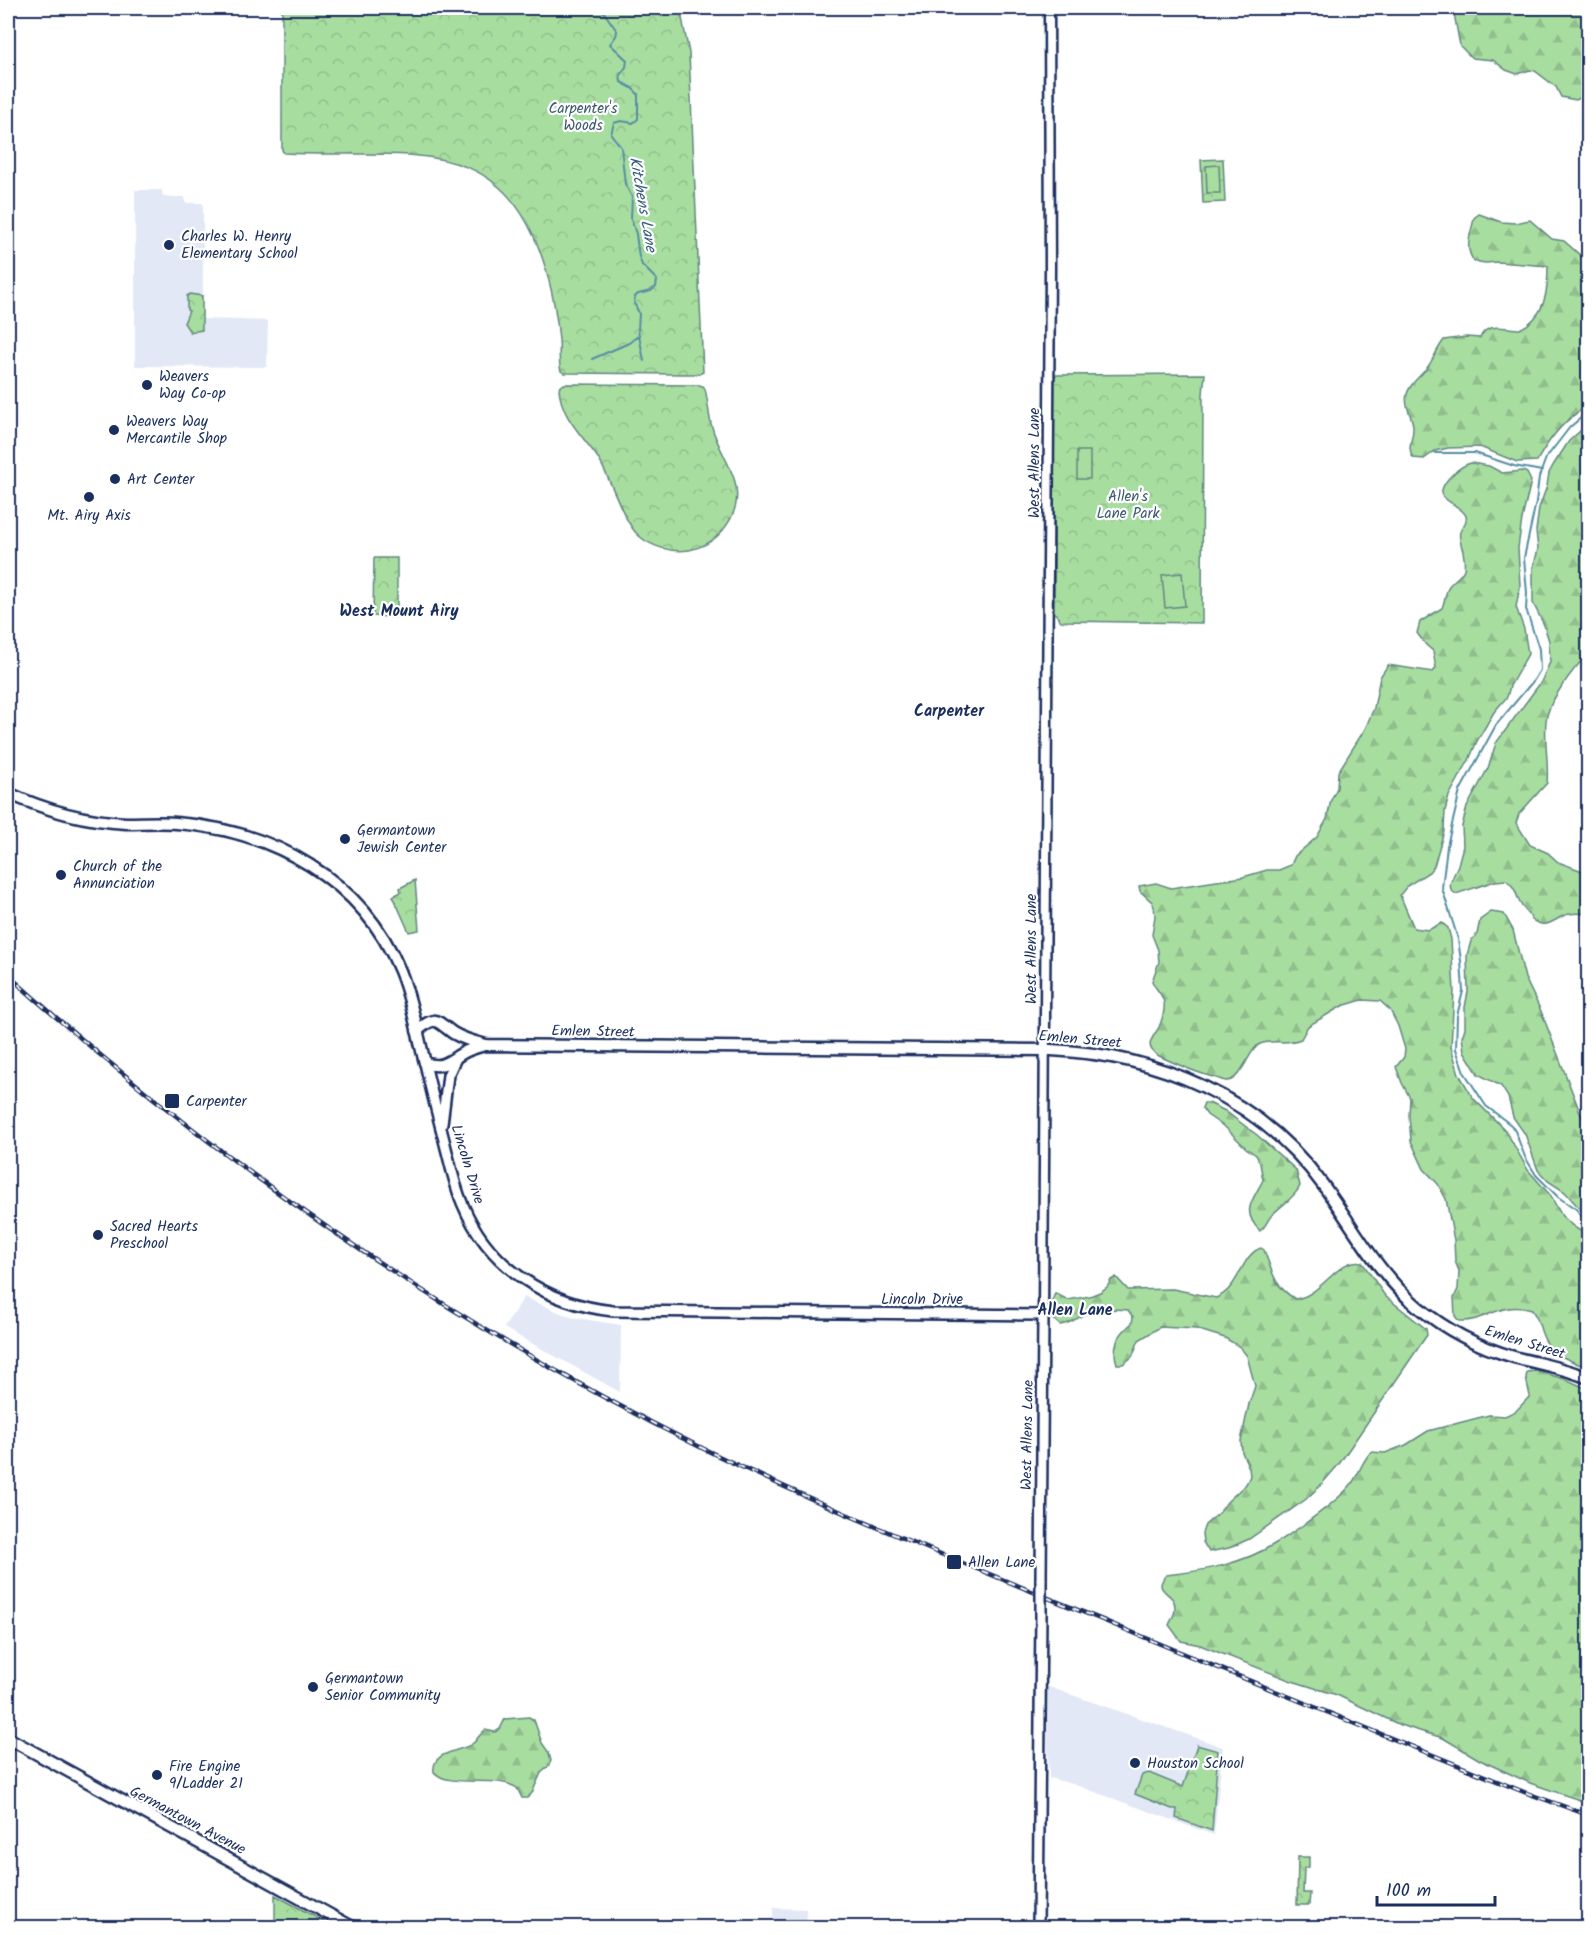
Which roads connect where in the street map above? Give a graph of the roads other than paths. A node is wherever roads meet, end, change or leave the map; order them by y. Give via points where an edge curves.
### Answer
1 (1049, 8) edge
2 (8, 793) edge
3 (417, 1031) junction
4 (452, 1032) junction
5 (486, 1045) junction
6 (1045, 1050) junction
7 (458, 1056) junction
8 (425, 1063) junction
9 (441, 1129) junction
10 (1043, 1315) junction
11 (1588, 1378) edge
12 (8, 1738) edge
13 (354, 1928) edge
14 (1038, 1928) edge

1 - 6 street, West Allens Lane
2 - 3 main road, Lincoln Drive via 54,811 86,818 176,823 229,831 270,844 310,865 347,893 378,930 400,971
3 - 4 main road, Emlen Street via 435,1020
3 - 8 main road, Lincoln Drive
4 - 5 main road, Emlen Street
4 - 7 main road
5 - 6 main road, Emlen Street
5 - 7 main road, Emlen Street
6 - 10 street, West Allens Lane
6 - 11 main road, Emlen Street via 1131,1059 1179,1075 1225,1098 1260,1121 1306,1164 1374,1261 1423,1311 1483,1346
7 - 8 main road, Emlen Street via 442,1066
7 - 9 main road via 448,1075
8 - 9 main road, Lincoln Drive
9 - 10 main road, Lincoln Drive via 459,1195 482,1240 522,1279 576,1305 621,1311
10 - 14 main road, West Allens Lane, bridge
12 - 13 main road, Germantown Avenue

